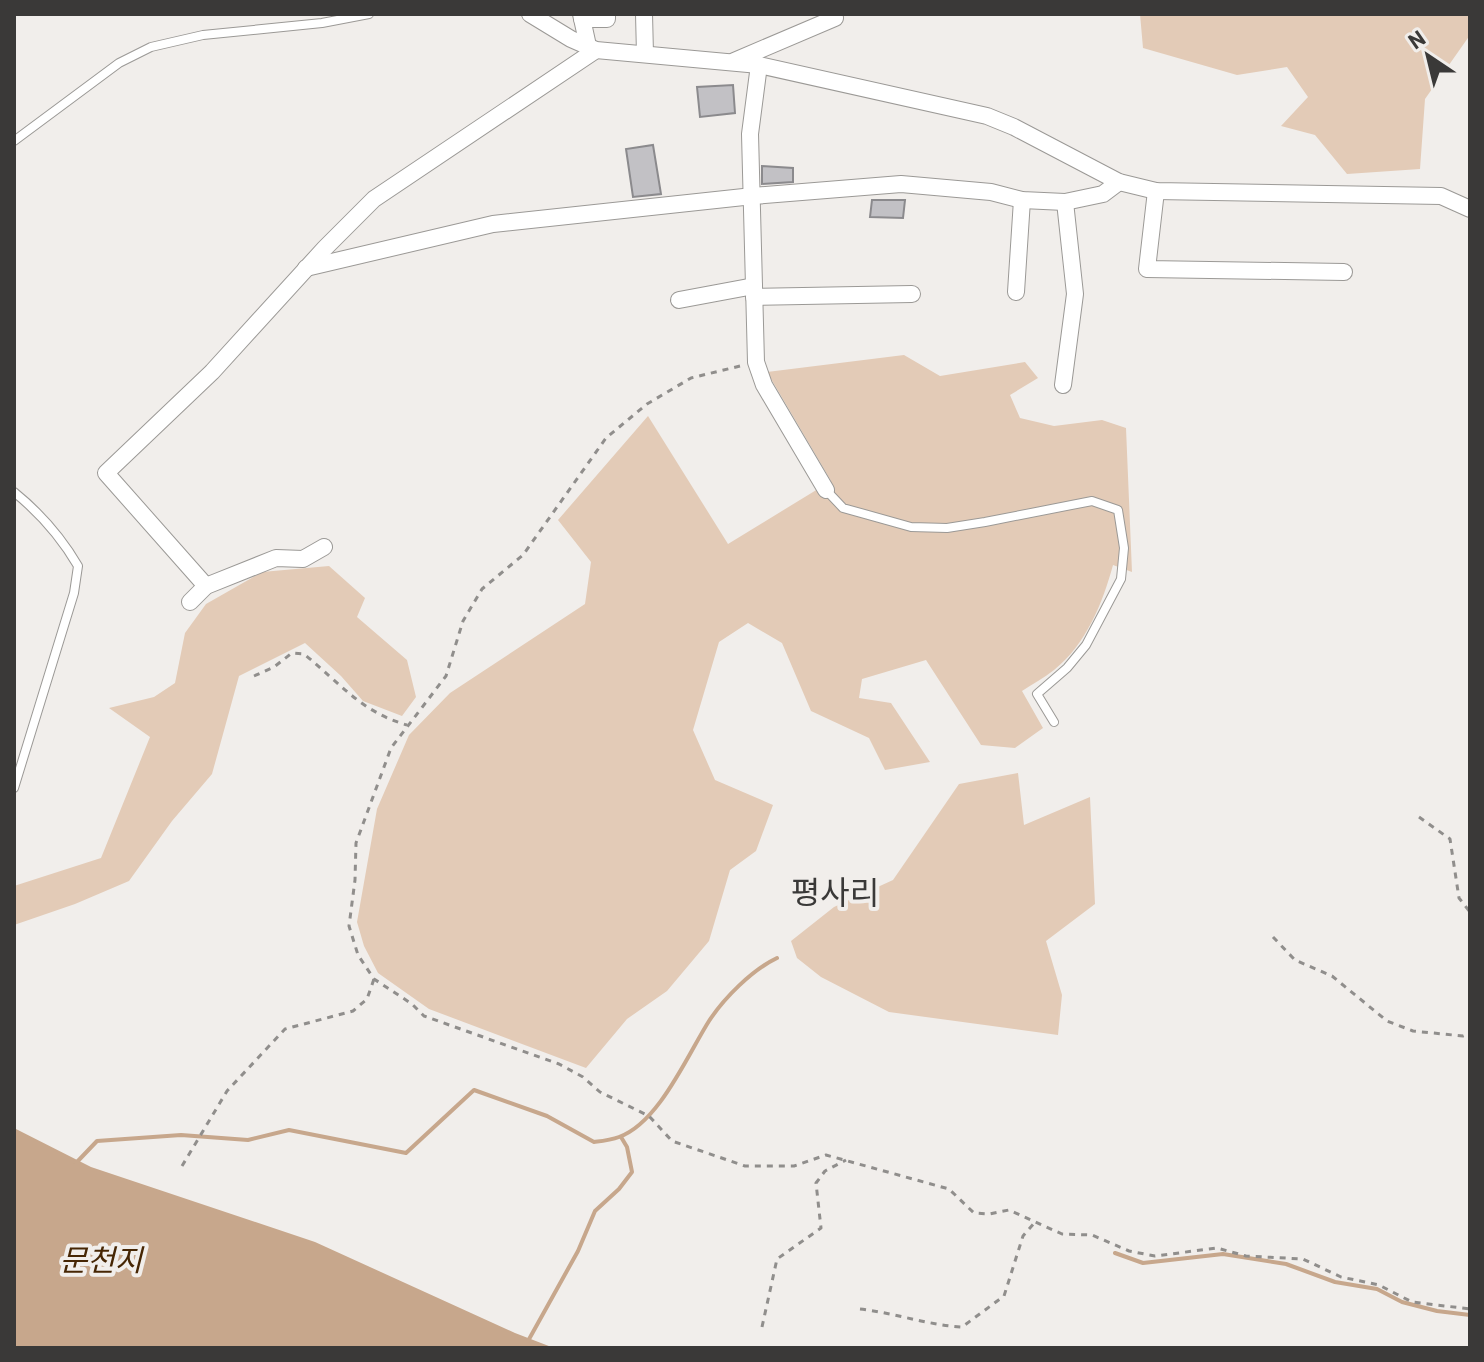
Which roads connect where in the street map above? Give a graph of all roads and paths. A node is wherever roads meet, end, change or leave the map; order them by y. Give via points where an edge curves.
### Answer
1 (369, 14) edge
2 (530, 14) edge
3 (607, 14) edge
4 (638, 14) edge
5 (644, 14) edge
6 (834, 14) edge
7 (582, 17) edge
8 (592, 48) junction
9 (642, 54) junction
10 (731, 62) junction
11 (759, 65) junction
12 (14, 141) edge
13 (1119, 182) junction
14 (1156, 191) junction
15 (753, 196) junction
16 (1022, 200) junction
17 (1065, 202) junction
18 (1470, 209) edge
19 (306, 268) junction
20 (1344, 272) dead end
21 (754, 292) junction
22 (1016, 292) dead end
23 (912, 294) dead end
24 (679, 300) dead end
25 (756, 362) junction
26 (1063, 385) dead end
27 (826, 490) joint
28 (14, 492) edge
29 (324, 547) dead end
30 (206, 586) junction
31 (190, 602) dead end
32 (254, 676) dead end
33 (1054, 722) dead end
34 (408, 725) junction
35 (14, 788) edge
36 (1419, 817) dead end
37 (1470, 912) edge
38 (1273, 937) dead end
39 (374, 979) junction
40 (1470, 1033) edge
41 (846, 1160) junction
42 (182, 1166) dead end
43 (1036, 1221) junction
44 (860, 1309) dead end
45 (1470, 1309) edge
46 (762, 1327) dead end

1 - 12 lane via 203,35 151,47 119,63
2 - 8 street
3 - 7 street via 607,19
4 - 9 street
5 - 9 street
6 - 10 street via 835,18
7 - 8 street
8 - 9 street
8 - 19 street via 374,199
9 - 10 street
10 - 11 street
11 - 13 street via 987,116
11 - 15 street via 750,134
13 - 14 street
13 - 17 street via 1103,194
14 - 18 street via 1441,196
14 - 20 street via 1147,269
15 - 16 street via 901,184
15 - 19 street via 493,224
15 - 21 street
16 - 17 street
16 - 22 street
17 - 26 street via 1075,294
19 - 30 street via 212,372 106,473
21 - 23 street
21 - 24 street
21 - 25 street
25 - 27 street via 764,385
25 - 34 path via 691,378 647,404 606,438 523,555 482,589 463,621 446,676
27 - 33 lane via 843,508 911,527 947,528 1092,501 1118,510 1124,548 1121,579 1086,645 1037,694
28 - 35 lane via 64,542 78,566
29 - 30 street via 303,559 276,558
30 - 31 street
32 - 34 path via 292,653 304,654 366,708
34 - 39 path via 391,748 356,843 349,926 358,955
36 - 37 path via 1450,839 1459,898
38 - 40 path via 1295,960 1332,976 1387,1021 1413,1031
39 - 41 path via 424,1016 583,1077 600,1092 649,1116 672,1141 745,1166 794,1166 826,1155
39 - 42 path via 367,999 353,1011 285,1029 227,1091
41 - 43 path via 949,1189 974,1213 1009,1210
41 - 46 path via 825,1171 816,1183 821,1228 777,1259
43 - 44 path via 1023,1236 1004,1296 962,1327
43 - 45 path via 1062,1234 1092,1235 1155,1256 1217,1248 1246,1256 1303,1259 1412,1302

